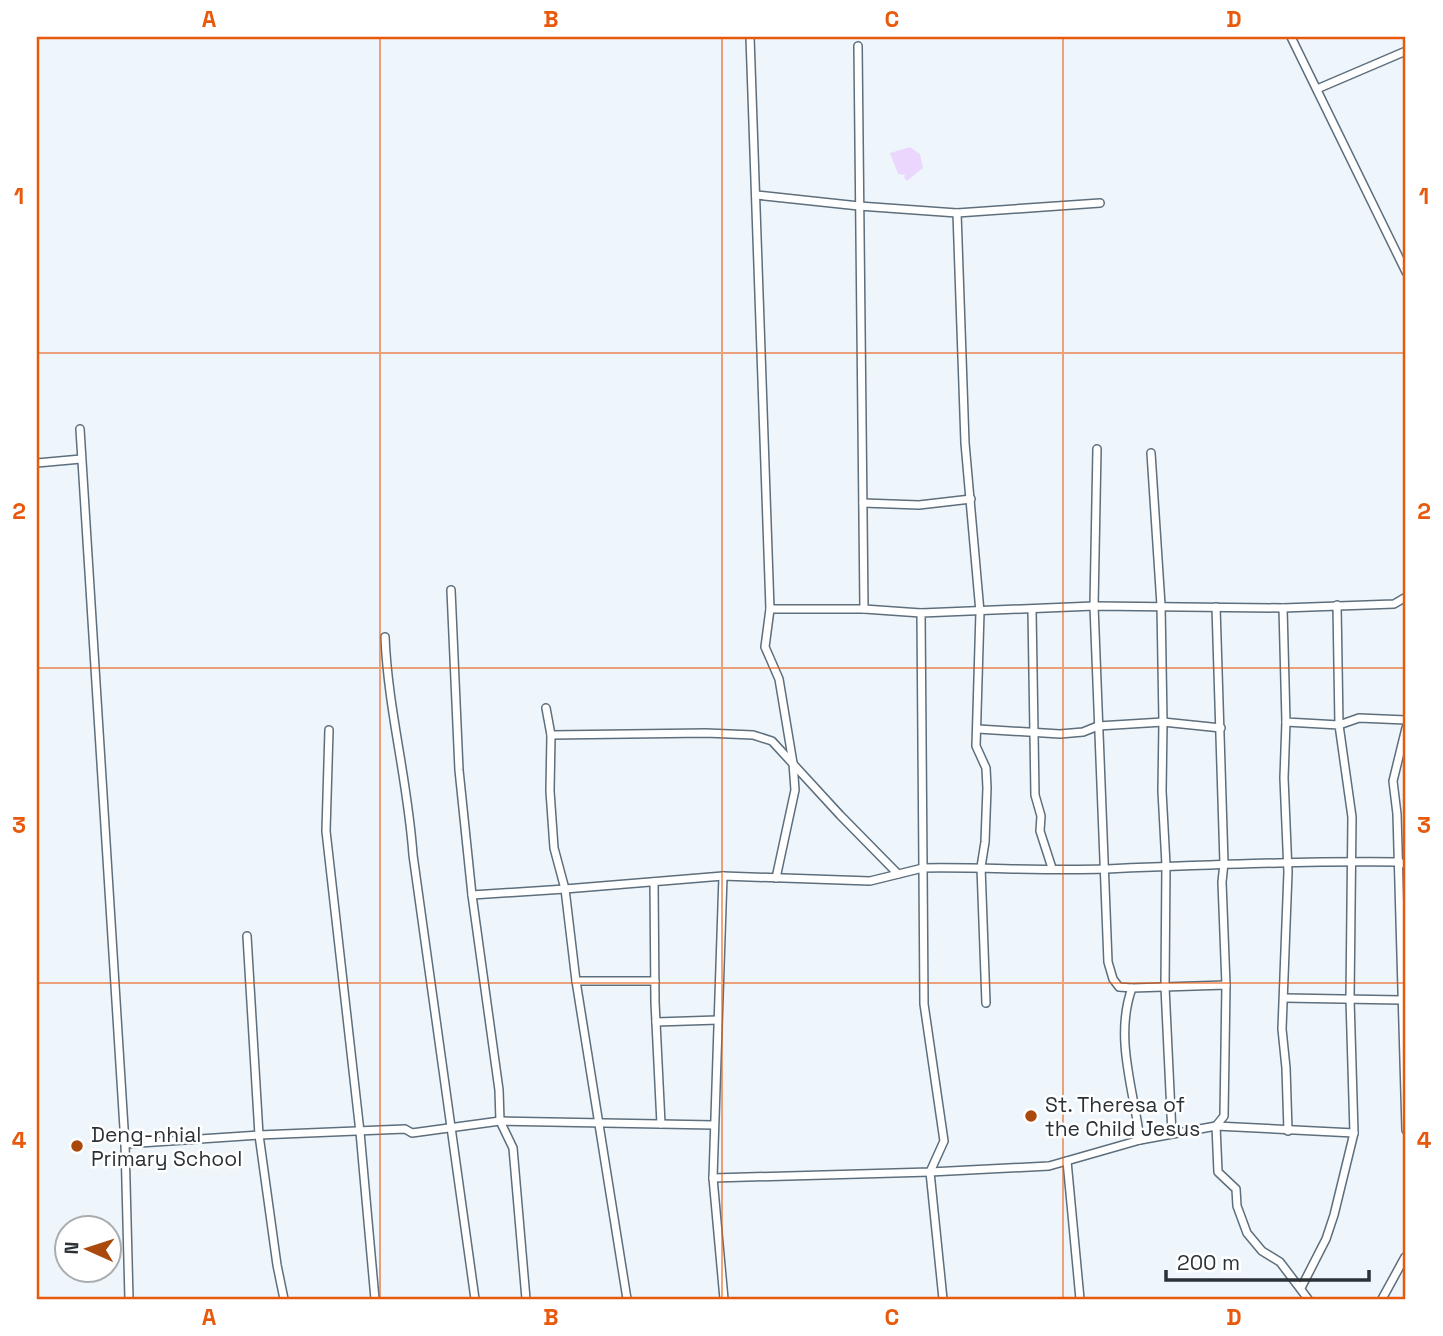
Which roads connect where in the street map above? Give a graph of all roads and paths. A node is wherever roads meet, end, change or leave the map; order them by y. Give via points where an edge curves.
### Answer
1 (751, 37) edge
2 (1291, 37) edge
3 (858, 46) dead end
4 (1406, 51) edge
5 (1317, 89) junction
6 (756, 195) junction
7 (1100, 203) dead end
8 (859, 206) junction
9 (957, 213) junction
10 (1406, 272) edge
11 (80, 429) dead end
12 (1097, 449) dead end
13 (1151, 453) dead end
14 (82, 459) junction
15 (37, 463) edge
16 (971, 499) junction
17 (863, 503) junction
18 (451, 590) dead end
19 (1406, 597) edge
20 (1161, 605) junction
21 (1094, 606) junction
22 (1337, 606) junction
23 (1216, 607) junction
24 (1283, 608) junction
25 (770, 609) junction
26 (864, 609) junction
27 (1032, 610) junction
28 (979, 612) junction
29 (921, 613) junction
30 (385, 637) dead end
31 (546, 708) dead end
32 (1406, 720) edge
33 (1163, 722) junction
34 (1286, 722) junction
35 (1339, 725) junction
36 (1098, 726) junction
37 (1221, 727) junction
38 (1406, 728) edge
39 (978, 729) junction
40 (329, 730) dead end
41 (1035, 732) junction
42 (551, 734) junction
43 (793, 763) junction
44 (1349, 862) junction
45 (1224, 863) junction
46 (1287, 864) junction
47 (1402, 864) edge
48 (1166, 865) junction
49 (981, 867) junction
50 (923, 868) junction
51 (1052, 868) junction
52 (1102, 869) junction
53 (898, 874) junction
54 (723, 876) junction
55 (775, 878) junction
56 (654, 882) junction
57 (565, 890) junction
58 (472, 895) junction
59 (247, 936) dead end
60 (655, 981) junction
61 (576, 982) junction
62 (1226, 985) junction
63 (1165, 987) junction
64 (1132, 988) junction
65 (1284, 998) junction
66 (1350, 999) junction
67 (1401, 1000) junction
68 (986, 1003) dead end
69 (718, 1020) junction
70 (656, 1022) junction
71 (1406, 1057) edge
72 (500, 1121) junction
73 (600, 1123) junction
74 (661, 1124) junction
75 (714, 1125) junction
76 (1216, 1126) junction
77 (450, 1129) junction
78 (1288, 1130) junction
79 (1406, 1130) edge
80 (360, 1132) junction
81 (1354, 1133) junction
82 (1172, 1134) junction
83 (259, 1135) junction
84 (1140, 1140) junction
85 (125, 1144) junction
86 (1067, 1161) junction
87 (930, 1172) junction
88 (713, 1178) junction
89 (1405, 1257) edge
90 (1301, 1288) junction
91 (129, 1299) edge
92 (284, 1299) edge
93 (375, 1299) edge
94 (475, 1299) edge
95 (526, 1299) edge
96 (627, 1299) edge
97 (724, 1299) edge
98 (943, 1299) edge
99 (1080, 1299) edge
100 (1308, 1299) edge
101 (1382, 1299) edge

1 - 6 street
2 - 5 street
3 - 8 street
4 - 5 street
5 - 10 street
6 - 8 street
6 - 25 street
7 - 9 street
8 - 9 street
8 - 17 street
9 - 16 street
11 - 14 street
12 - 21 street
13 - 20 street
14 - 15 street
14 - 85 street
16 - 17 street via 919,505
16 - 28 street
17 - 26 street
18 - 58 street via 459,770
19 - 22 street via 1394,604
20 - 21 street
20 - 23 street
20 - 33 street
21 - 27 street
21 - 36 street
22 - 24 street
22 - 35 street
23 - 24 street
23 - 37 street
24 - 34 street
25 - 26 street
25 - 43 street via 765,647 779,678
26 - 29 street
27 - 28 street
27 - 41 street
28 - 29 street
28 - 39 street
29 - 50 street
30 - 77 street via 386,673 410,811 412,855
31 - 42 street
32 - 35 street via 1359,718
33 - 36 street
33 - 37 street
33 - 48 street
34 - 35 street
34 - 46 street
35 - 44 street via 1352,817
36 - 41 street via 1083,732
36 - 52 street
37 - 45 street
38 - 47 street via 1393,781
39 - 41 street
39 - 49 street via 976,746 986,768 987,788
40 - 80 street via 326,831
41 - 51 street via 1035,795
42 - 43 street via 753,735 772,741
42 - 57 street via 554,848
43 - 53 street
43 - 55 street via 794,790
44 - 46 street
44 - 47 street
44 - 66 street
45 - 46 street
45 - 48 street
45 - 62 street
46 - 65 street
47 - 67 street
48 - 52 street
48 - 63 street
49 - 50 street
49 - 51 street
49 - 68 street
50 - 53 street
50 - 87 street via 924,1004 944,1141
51 - 52 street
52 - 64 street via 1112,979 1119,987
53 - 55 street via 870,881
54 - 55 street
54 - 56 street
54 - 69 street
56 - 57 street
56 - 60 street
57 - 58 street
57 - 61 street
58 - 72 street
59 - 83 street
60 - 61 street
60 - 70 street
61 - 73 street
62 - 63 street
62 - 76 street via 1224,1116
63 - 64 street
63 - 82 street
64 - 84 street via 1126,1004 1124,1042
65 - 66 street
65 - 78 street
66 - 67 street
66 - 81 street
67 - 71 street
69 - 70 street
69 - 75 street
70 - 74 street
71 - 79 street
72 - 73 street
72 - 77 street
72 - 95 street via 513,1148
73 - 74 street
73 - 96 street
74 - 75 street
75 - 88 street
76 - 78 street
76 - 82 street
76 - 90 street via 1218,1172 1236,1189 1247,1233
77 - 80 street
77 - 94 street
78 - 81 street
80 - 83 street
80 - 93 street
81 - 90 street via 1334,1215
82 - 84 street
83 - 85 street
83 - 92 street
84 - 86 street
85 - 91 street
86 - 87 street via 1049,1166
86 - 99 street
87 - 88 street
87 - 98 street
88 - 97 street
89 - 101 street
90 - 100 street

